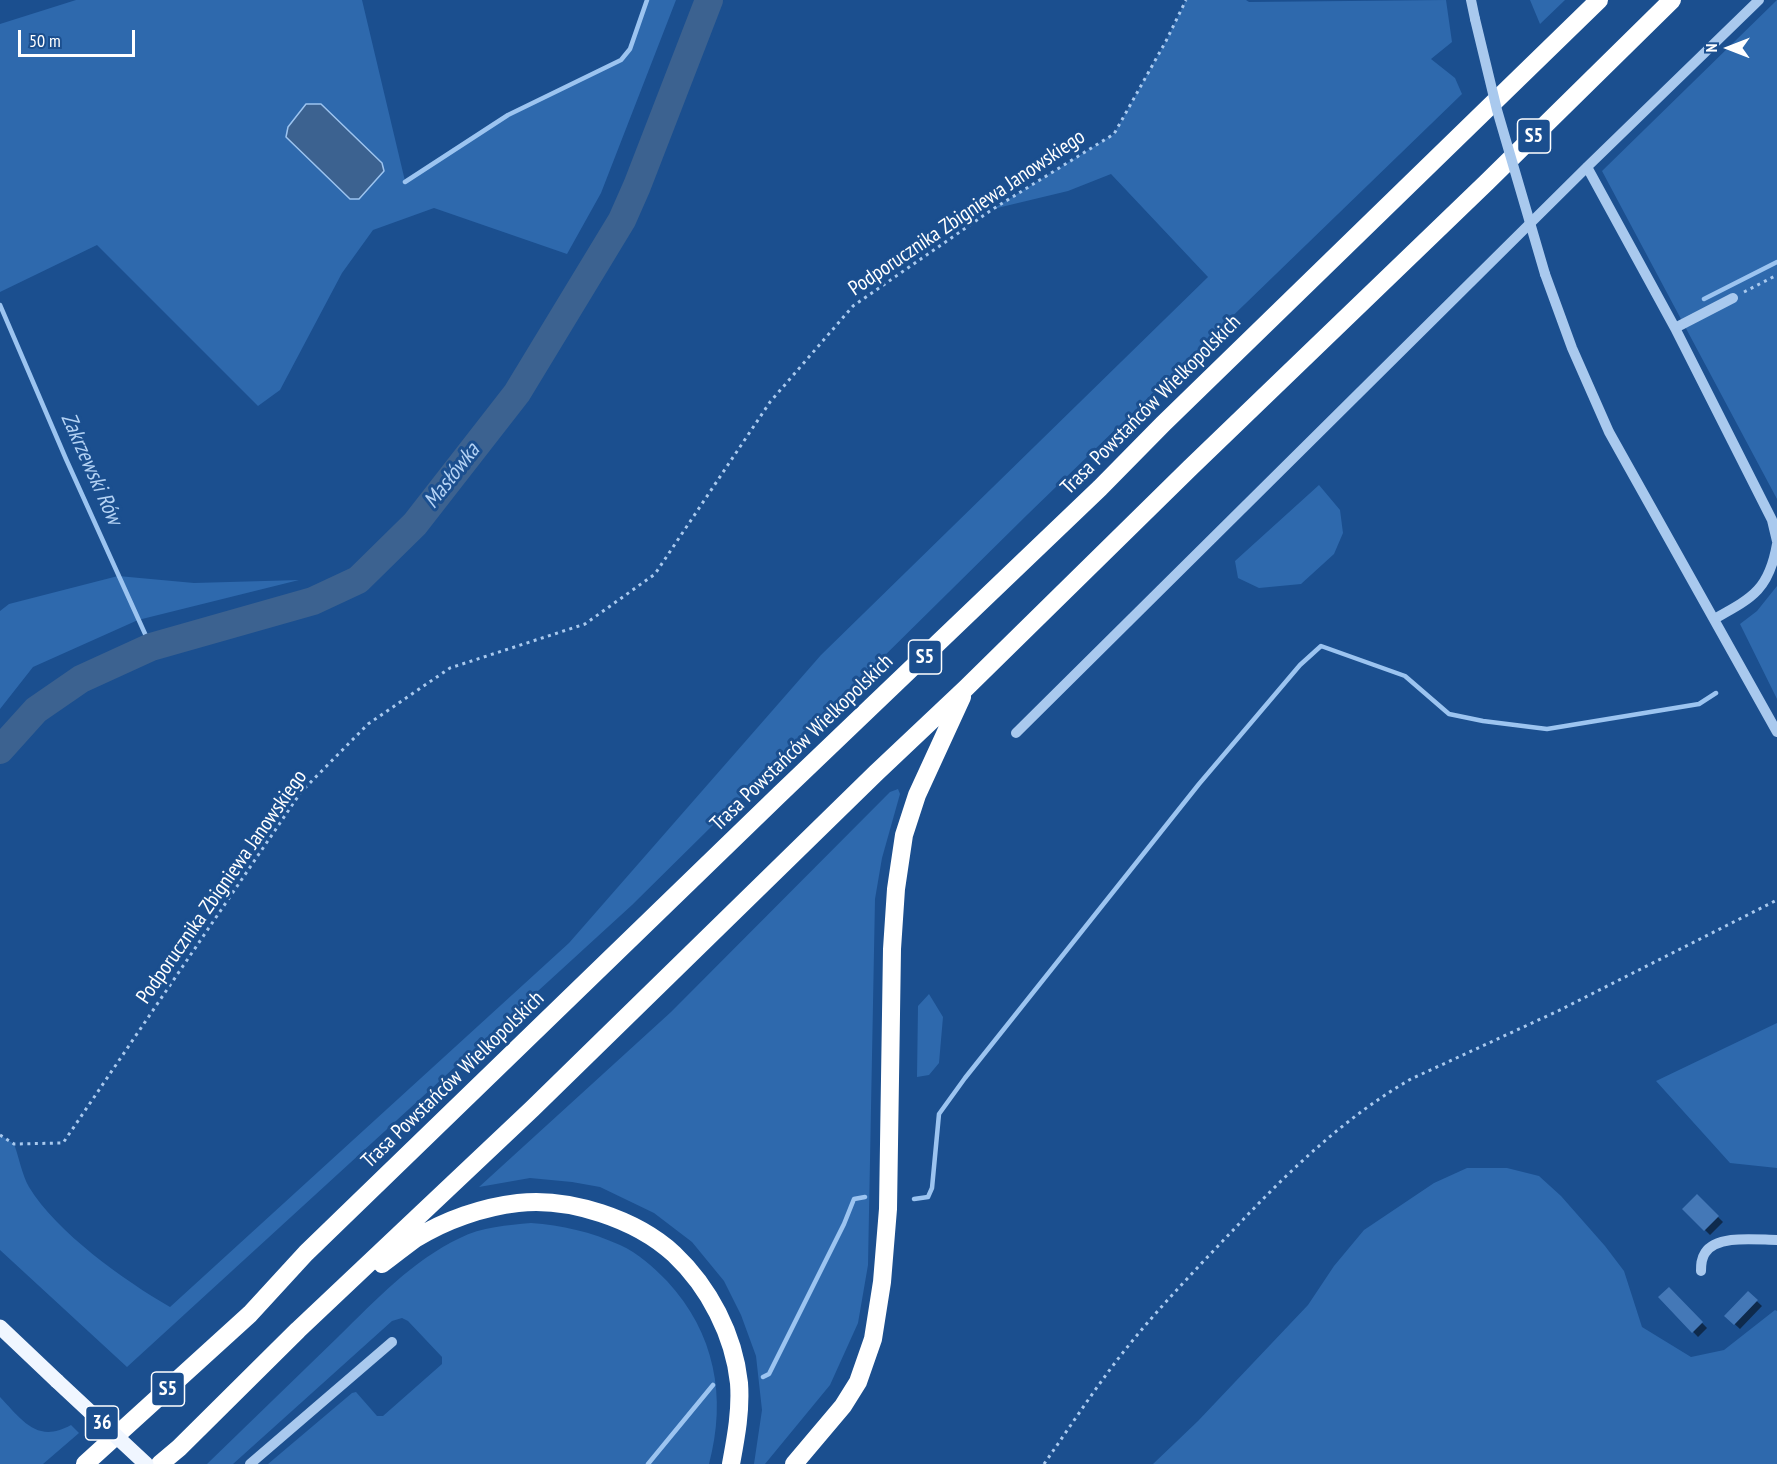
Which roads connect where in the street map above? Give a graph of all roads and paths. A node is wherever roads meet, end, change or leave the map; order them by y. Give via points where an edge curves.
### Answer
1 (1186, 0) edge
2 (1471, 0) edge
3 (1599, 0) edge
4 (1672, 0) edge
5 (1759, 0) edge
6 (1587, 168) junction
7 (1777, 274) edge
8 (1733, 298) joint
9 (1675, 328) junction
10 (1777, 542) edge
11 (1714, 619) junction
12 (966, 688) junction
13 (1777, 732) edge
14 (1016, 733) dead end
15 (1777, 900) edge
16 (0, 1135) edge
17 (1777, 1240) edge
18 (1701, 1271) dead end
19 (0, 1327) edge
20 (298, 1330) junction
21 (392, 1342) dead end
22 (85, 1464) edge
23 (146, 1464) edge
24 (160, 1464) edge
25 (250, 1464) edge
26 (731, 1464) edge
27 (794, 1464) edge
28 (1044, 1464) edge

1 - 16 path, Podporucznika Zbigniewa Janowskiego via 1114,134 993,209 853,306 770,402 655,574 585,624 450,668 368,724 301,792 63,1143 14,1144
2 - 11 street, bridge via 1497,110 1545,274 1572,348 1609,432
3 - 22 highway, Trasa Powstańców Wielkopolskich / S5 via 1091,497 306,1253 250,1314
4 - 12 highway, S5
5 - 6 street
6 - 9 street
6 - 14 street
7 - 8 path
8 - 9 street
9 - 10 street via 1772,520
10 - 11 street via 1773,565 1762,586 1749,599
11 - 13 street
12 - 20 highway, S5
12 - 27 highway via 917,795 904,835 896,889 888,1209 873,1339 858,1382 843,1406
15 - 28 path via 1558,1011 1411,1079 1328,1137 1264,1197 1136,1337
17 - 18 street via 1729,1240 1717,1244 1706,1251
19 - 23 main road, 36, bridge
20 - 24 highway, S5
20 - 26 highway via 416,1239 462,1216 519,1203 587,1208 648,1235 674,1254 720,1316 739,1382 739,1422
21 - 25 street

